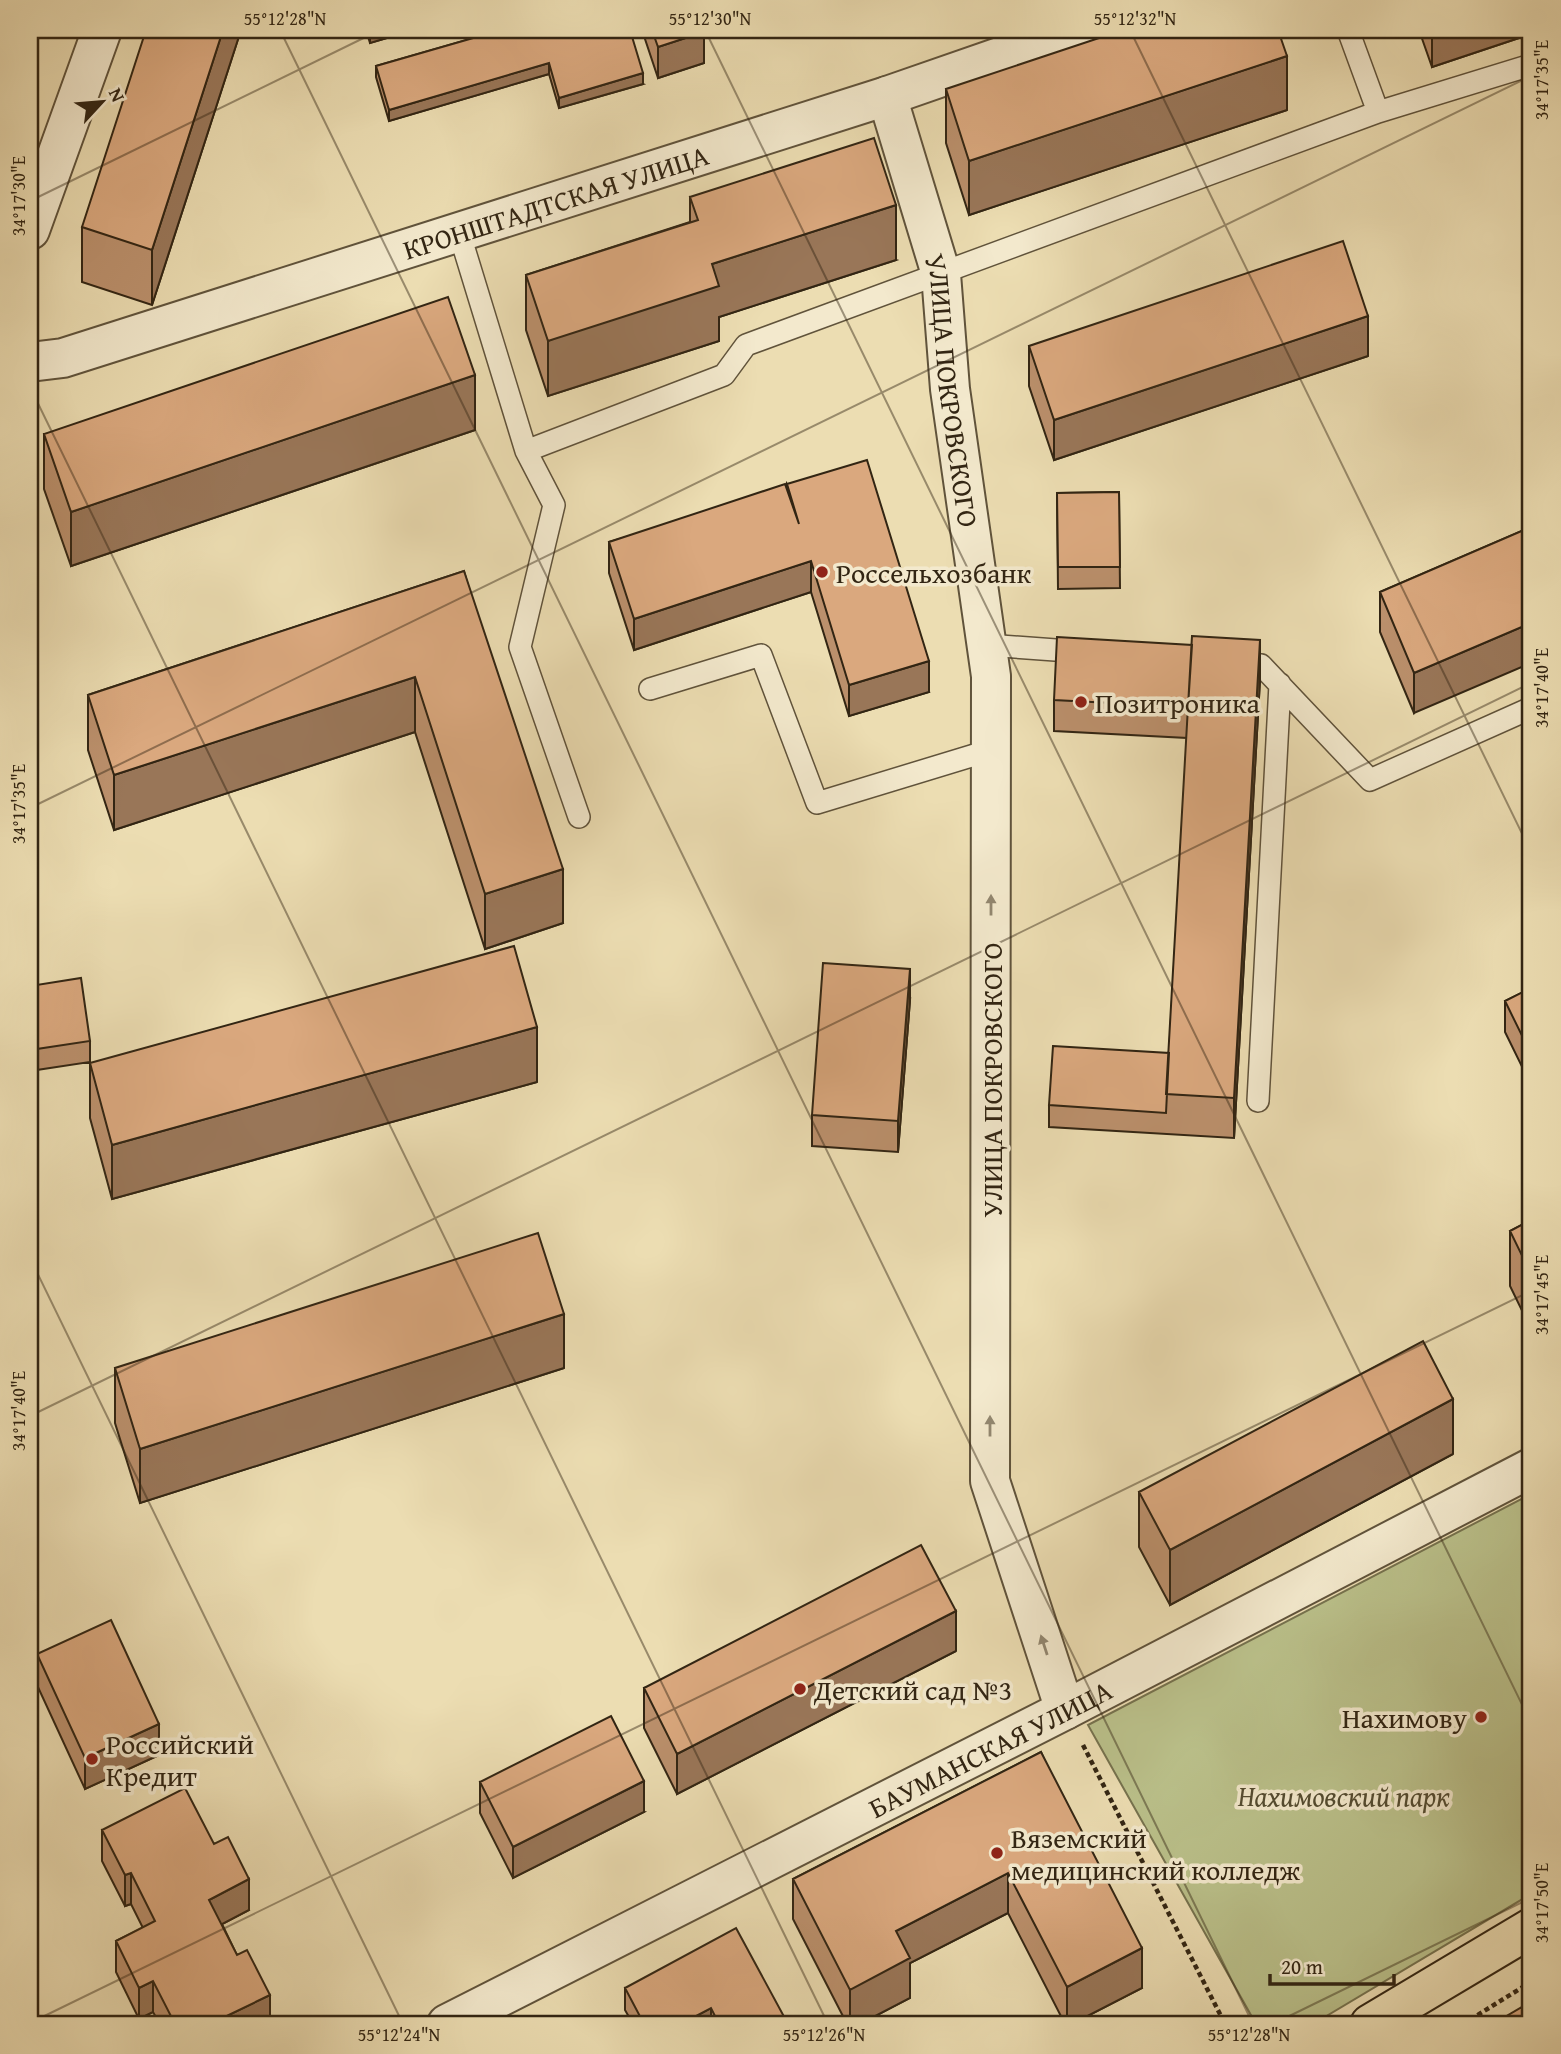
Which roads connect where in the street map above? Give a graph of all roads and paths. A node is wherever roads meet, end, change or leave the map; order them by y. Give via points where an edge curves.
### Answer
1 (102, 30) edge
2 (1077, 30) edge
3 (1348, 30) edge
4 (1531, 65) edge
5 (887, 96) junction
6 (1378, 112) junction
7 (30, 230) edge
8 (459, 232) junction
9 (940, 274) junction
10 (30, 362) edge
11 (526, 451) junction
12 (987, 645) junction
13 (1097, 653) edge
14 (1206, 661) edge
15 (1280, 684) junction
16 (650, 689) dead end
17 (1531, 708) edge
18 (991, 750) junction
19 (579, 817) dead end
20 (1258, 1101) dead end
21 (1531, 1468) edge
22 (1065, 1710) junction
23 (1531, 1928) edge
24 (1531, 1982) edge
25 (447, 2024) edge
26 (1225, 2024) edge
27 (1370, 2024) edge
28 (1463, 2024) edge

1 - 7 street
2 - 5 street, КРОНШТАДТСКАЯ УЛИЦА
3 - 6 lane
4 - 6 lane
5 - 8 street, КРОНШТАДТСКАЯ УЛИЦА
5 - 9 street, УЛИЦА ПОКРОВСКОГО
6 - 9 lane
8 - 10 street, КРОНШТАДТСКАЯ УЛИЦА via 63,358
8 - 11 lane
9 - 11 lane via 746,345 724,375
9 - 12 street, УЛИЦА ПОКРОВСКОГО via 950,389
11 - 19 lane via 554,505 520,647
12 - 13 lane
12 - 18 street, УЛИЦА ПОКРОВСКОГО
14 - 15 lane via 1261,665
15 - 17 lane via 1370,780
15 - 20 lane
16 - 18 lane via 761,655 817,803
22 -> 18 street, УЛИЦА ПОКРОВСКОГО via 990,1481
21 - 22 street, БАУМАНСКАЯ УЛИЦА
22 - 25 street, БАУМАНСКАЯ УЛИЦА
22 - 26 path
23 - 27 main road
24 - 28 path

